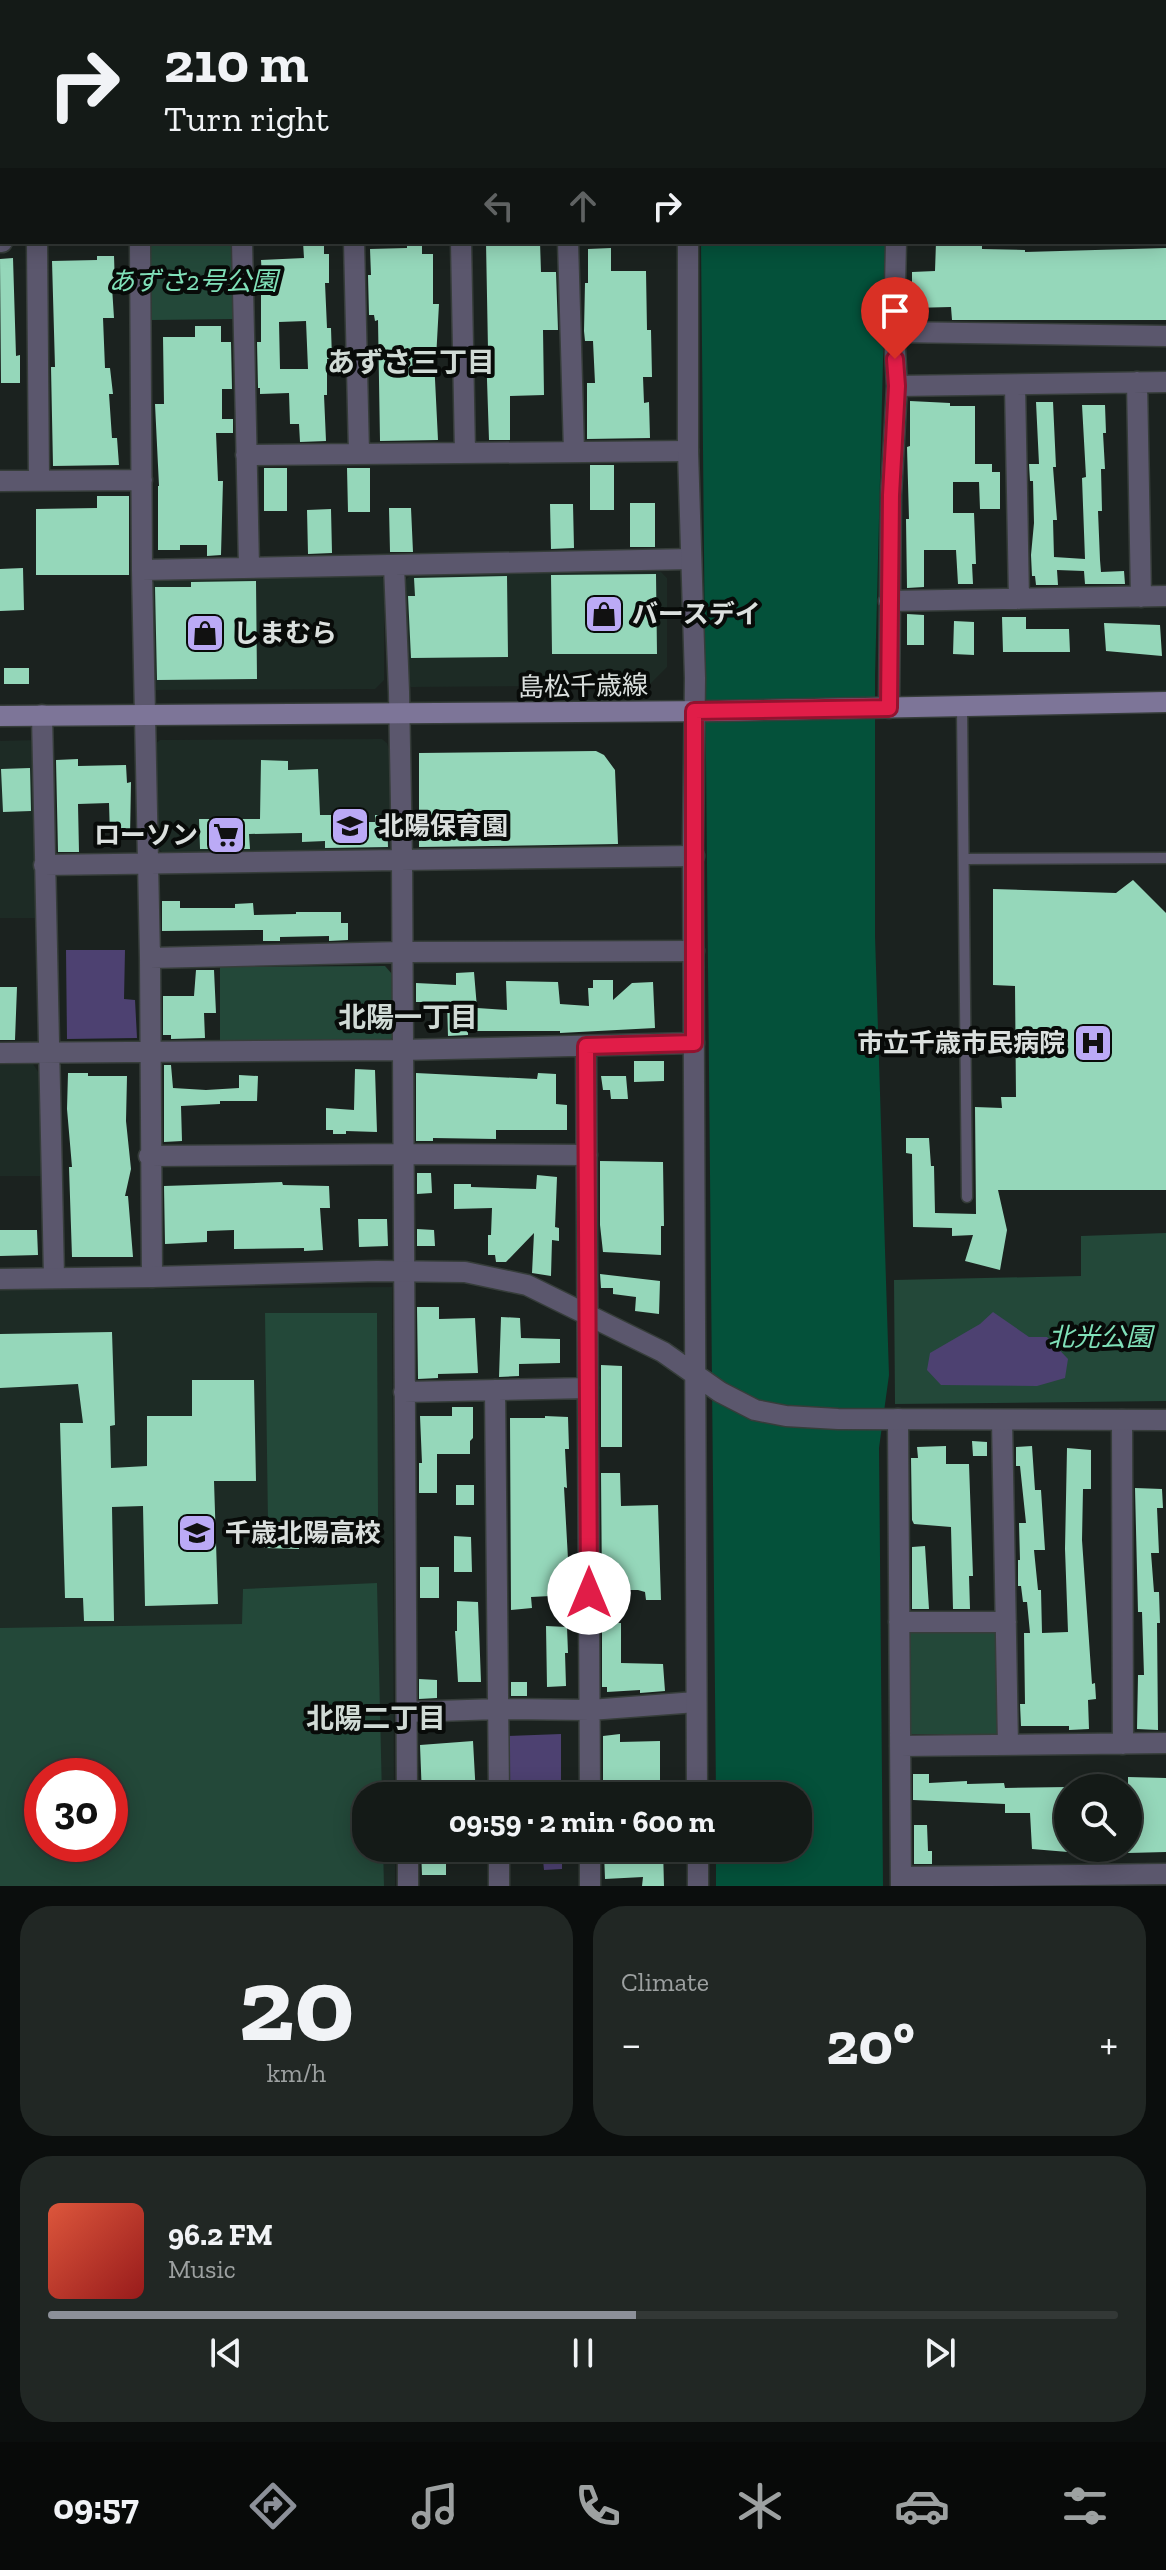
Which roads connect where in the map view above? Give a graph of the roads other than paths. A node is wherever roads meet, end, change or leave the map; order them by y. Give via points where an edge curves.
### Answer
1 (37, 244) edge
2 (140, 244) edge
3 (242, 244) edge
4 (354, 244) edge
5 (461, 244) edge
6 (568, 244) edge
7 (688, 244) edge
8 (896, 244) edge
9 (894, 332) junction
10 (1166, 336) edge
11 (1137, 382) junction
12 (1166, 382) edge
13 (1015, 385) junction
14 (897, 386) junction
15 (574, 451) junction
16 (688, 451) junction
17 (359, 453) junction
18 (465, 453) junction
19 (246, 455) junction
20 (39, 479) junction
21 (142, 480) junction
22 (0, 481) edge
23 (691, 559) junction
24 (394, 565) junction
25 (249, 567) junction
26 (142, 570) junction
27 (1166, 596) edge
28 (1141, 597) junction
29 (1019, 599) junction
30 (889, 601) junction
31 (1166, 702) edge
32 (889, 708) junction
33 (962, 708) junction
34 (694, 711) junction
35 (400, 714) junction
36 (42, 715) junction
37 (147, 715) junction
38 (0, 716) edge
39 (694, 856) junction
40 (1166, 858) edge
41 (964, 859) junction
42 (402, 860) junction
43 (148, 863) junction
44 (44, 865) junction
45 (694, 951) junction
46 (402, 952) junction
47 (150, 958) junction
48 (694, 1043) junction
49 (586, 1046) junction
50 (402, 1050) junction
51 (151, 1052) junction
52 (0, 1053) edge
53 (51, 1053) junction
54 (403, 1154) junction
55 (587, 1155) junction
56 (149, 1156) junction
57 (967, 1197) dead end
58 (403, 1271) junction
59 (54, 1277) junction
60 (152, 1277) junction
61 (0, 1279) edge
62 (587, 1314) junction
63 (696, 1374) junction
64 (588, 1388) junction
65 (495, 1390) junction
66 (404, 1392) junction
67 (898, 1419) junction
68 (1002, 1420) junction
69 (1122, 1420) junction
70 (1166, 1420) edge
71 (899, 1622) junction
72 (1006, 1622) junction
73 (696, 1702) junction
74 (498, 1709) junction
75 (590, 1710) junction
76 (407, 1712) junction
77 (1166, 1743) edge
78 (1123, 1744) junction
79 (1008, 1745) junction
80 (900, 1746) junction
81 (407, 1782) edge
82 (499, 1782) edge
83 (590, 1782) edge
84 (697, 1782) edge
85 (408, 1862) edge
86 (499, 1862) edge
87 (590, 1862) edge
88 (698, 1862) edge
89 (1166, 1874) edge
90 (901, 1881) edge
91 (408, 1886) edge
92 (499, 1886) edge
93 (590, 1886) edge
94 (698, 1886) edge

1 - 20 street
2 - 21 street
3 - 19 street
4 - 17 street
5 - 18 street
6 - 15 street
7 - 16 street
8 - 9 street
9 - 10 street
9 - 14 street
11 - 12 street
11 - 13 street
11 - 28 street
13 - 14 street
13 - 29 street
14 - 30 street
15 - 16 street
15 - 18 street
16 - 23 street
17 - 18 street
17 - 19 street
19 - 25 street
20 - 21 street
20 - 22 street
21 - 26 street
23 - 24 street
23 - 34 street
24 - 25 street
24 - 35 street
25 - 26 street
26 - 37 street
27 - 28 street
28 - 29 street
29 - 30 street
30 - 32 street
31 - 33 main road, 島松千歳線
32 - 33 main road, 島松千歳線
32 - 34 main road, 島松千歳線
33 - 41 lane
34 - 35 main road, 島松千歳線
34 - 39 street
35 - 37 main road, 島松千歳線
35 - 42 street
36 - 37 main road, 島松千歳線
36 - 38 main road, 島松千歳線
36 - 44 street
37 - 43 street
39 - 42 street
39 - 45 street
40 - 41 lane
41 - 57 lane
42 - 43 street
42 - 46 street
43 - 44 street
43 - 47 street
44 - 53 street
45 - 46 street
45 - 48 street
46 - 47 street
46 - 50 street
47 - 51 street
48 - 49 street
48 - 63 street
49 - 50 street
49 - 55 street
50 - 51 street
50 - 54 street
51 - 53 street
51 - 56 street
52 - 53 street
53 - 59 street
54 - 55 street
54 - 56 street
54 - 58 street
55 - 62 street
56 - 60 street
58 - 60 street
58 - 62 street via 465,1272 527,1285
58 - 66 street
59 - 60 street
59 - 61 street
62 - 63 street
62 - 64 street
63 - 67 street via 755,1410 786,1416
63 - 73 street
64 - 65 street
64 - 75 street
65 - 66 street
65 - 74 street
66 - 76 street
67 - 68 street
67 - 71 street
68 - 69 street
68 - 72 street
69 - 70 street
69 - 78 street
71 - 72 street
71 - 80 street
72 - 79 street
73 - 75 street
73 - 84 street
74 - 75 street
74 - 76 street
74 - 82 street
75 - 83 street
76 - 81 street
77 - 78 street
78 - 79 street
79 - 80 street
80 - 90 street
85 - 91 street
86 - 92 street
87 - 93 street
88 - 94 street
89 - 90 street

